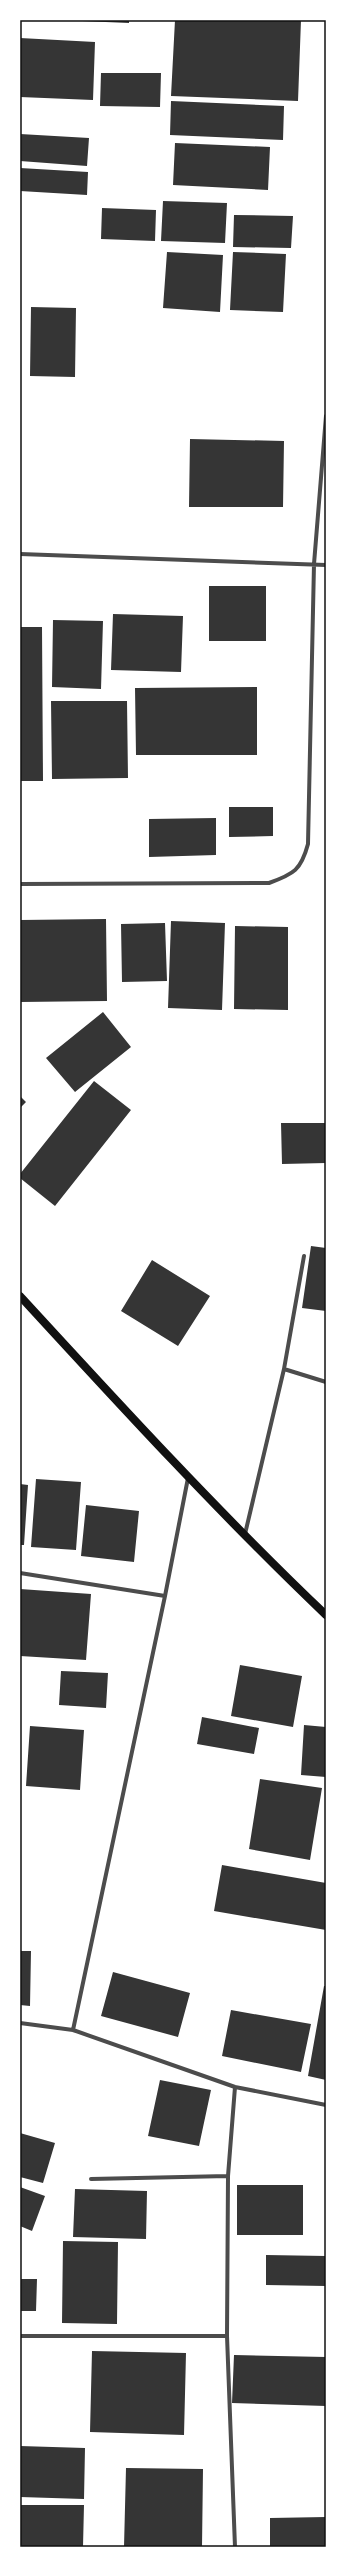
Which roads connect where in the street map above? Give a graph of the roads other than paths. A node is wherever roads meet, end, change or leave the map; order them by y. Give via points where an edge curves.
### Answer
1 (326, 416) edge
2 (20, 554) edge
3 (314, 564) junction
4 (326, 565) edge
5 (20, 884) edge
6 (304, 1256) dead end
7 (20, 1296) edge
8 (284, 1369) junction
9 (326, 1382) edge
10 (188, 1478) junction
11 (244, 1536) junction
12 (20, 1573) edge
13 (165, 1596) junction
14 (326, 1615) edge
15 (20, 2023) edge
16 (73, 2030) junction
17 (236, 2087) junction
18 (326, 2105) edge
19 (228, 2176) junction
20 (91, 2179) dead end
21 (20, 2335) edge
22 (227, 2336) junction
23 (235, 2547) edge

1 - 3 street
2 - 3 street
3 - 4 street
3 - 5 street via 308,844 303,862 290,875 269,882
6 - 8 street
7 - 10 main road
8 - 9 street
8 - 11 street
10 - 11 main road
10 - 13 street
11 - 14 main road
12 - 13 street
13 - 16 street
15 - 16 street
16 - 17 street
17 - 18 street
17 - 19 street
19 - 20 street
19 - 22 street
21 - 22 street
22 - 23 street

